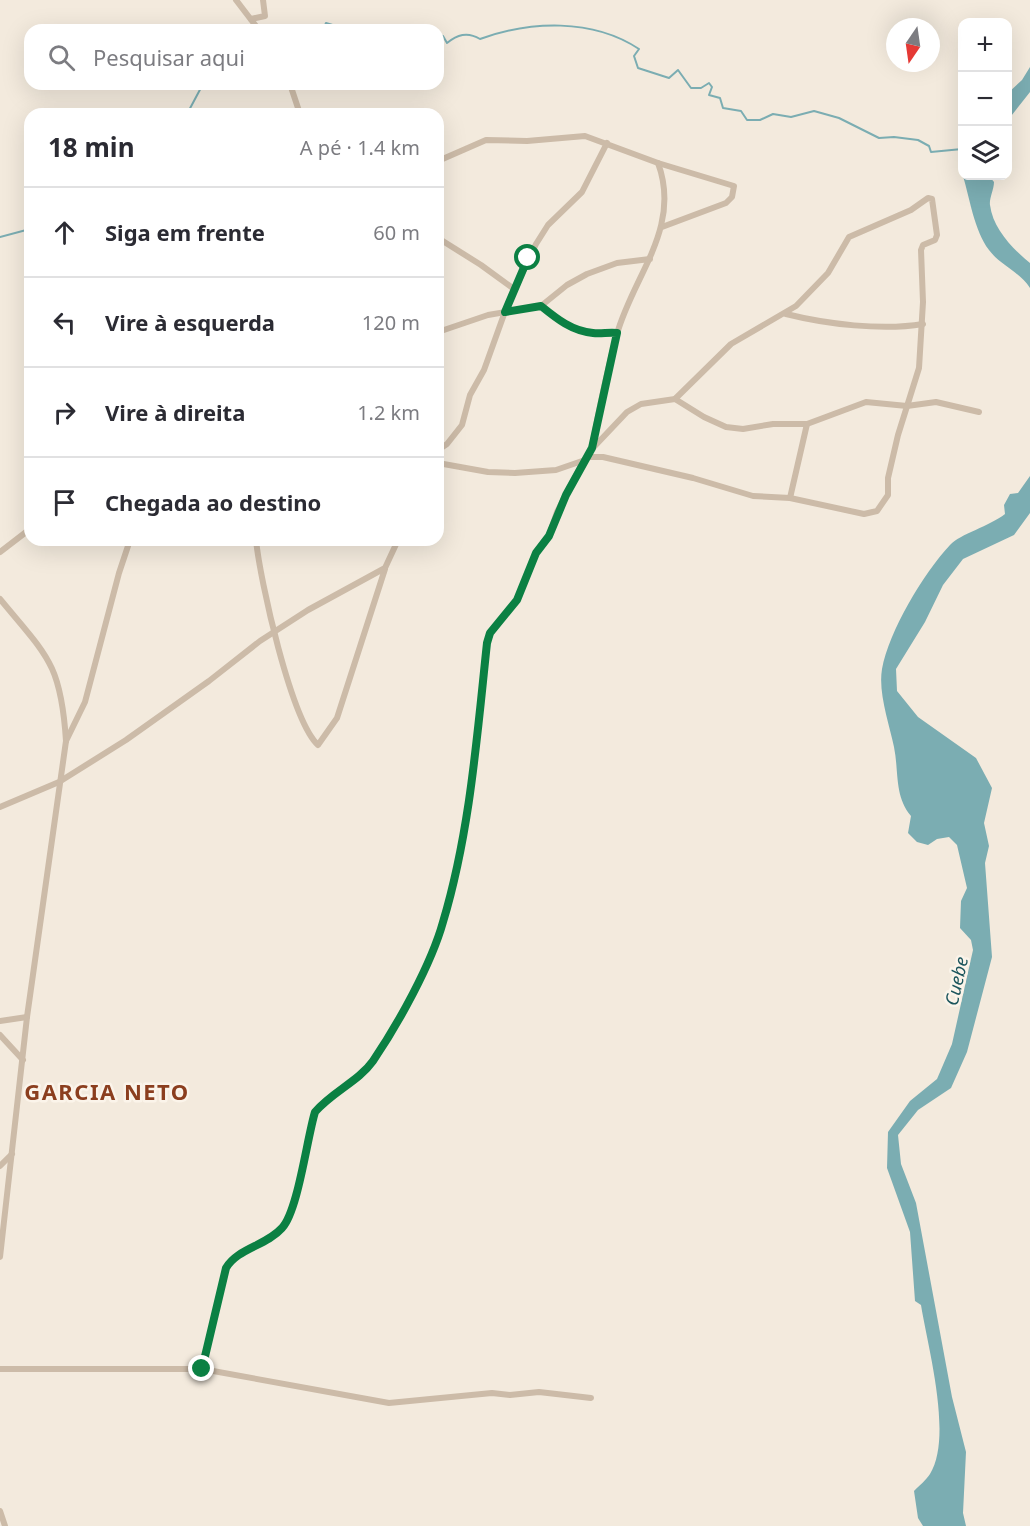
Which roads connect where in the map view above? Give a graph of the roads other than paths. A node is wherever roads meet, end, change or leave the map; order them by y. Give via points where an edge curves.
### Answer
1 (236, 0) edge
2 (263, 0) edge
3 (251, 20) junction
4 (254, 24) edge
5 (292, 90) edge
6 (298, 108) edge
7 (607, 143) junction
8 (444, 159) edge
9 (658, 163) junction
10 (673, 168) junction
11 (662, 177) junction
12 (662, 227) junction
13 (444, 242) edge
14 (650, 259) junction
15 (514, 289) junction
16 (541, 306) junction
17 (505, 312) junction
18 (786, 314) junction
19 (923, 324) junction
20 (444, 330) edge
21 (617, 333) junction
22 (675, 399) junction
23 (907, 406) junction
24 (979, 412) dead end
25 (807, 424) junction
26 (444, 445) edge
27 (592, 448) junction
28 (586, 458) junction
29 (444, 463) edge
30 (790, 498) junction
31 (24, 534) edge
32 (128, 546) edge
33 (257, 546) edge
34 (395, 546) edge
35 (0, 552) edge
36 (385, 568) junction
37 (0, 599) edge
38 (276, 631) junction
39 (66, 741) junction
40 (59, 782) junction
41 (0, 807) edge
42 (27, 1017) junction
43 (0, 1021) edge
44 (0, 1035) edge
45 (24, 1061) junction
46 (13, 1154) junction
47 (0, 1166) edge
48 (0, 1257) edge
49 (0, 1369) edge
50 (202, 1369) junction
51 (591, 1398) dead end
52 (0, 1511) edge
53 (5, 1526) edge

1 - 3 street
2 - 3 street via 265,16
3 - 4 street
5 - 6 street
7 - 8 street via 585,136 527,141 491,139
7 - 9 street
7 - 15 street via 582,192 548,225
9 - 10 street
9 - 11 street
10 - 11 street
10 - 12 street via 730,183 734,188 726,203
11 - 12 street
12 - 14 street
13 - 15 street
14 - 16 street via 618,263 587,274
14 - 21 street
15 - 17 street
16 - 17 street
16 - 21 street via 576,329
17 - 20 street
17 - 26 street via 484,370 470,395 462,425
18 - 19 street via 838,323 901,327
18 - 19 street via 828,273 849,237 931,198 937,235 921,248
18 - 22 street via 731,344
19 - 23 street via 919,368
21 - 27 street
22 - 25 street via 726,427
22 - 27 street via 641,404 627,412
23 - 24 street via 936,402
23 - 25 street via 866,402
23 - 30 street via 890,466 888,495 877,512 864,514
25 - 30 street
27 - 28 street
28 - 29 street via 556,470 515,473
28 - 30 street via 603,457 753,495
28 - 50 street via 557,512 549,536 536,553 517,600 490,633 461,853 443,925 425,968 372,1062 315,1112 291,1210 283,1227 232,1258 226,1268
31 - 35 street
32 - 39 street via 85,702
33 - 38 street
34 - 36 street
36 - 38 street
36 - 38 street via 337,718 319,745 303,726 295,705
37 - 39 street via 38,643 56,673
38 - 40 street via 126,740
39 - 40 street
40 - 41 street
40 - 42 street
42 - 43 street
42 - 45 street
44 - 45 street
45 - 46 street
46 - 47 street
46 - 48 street
49 - 50 street
50 - 51 street via 389,1403 492,1393 539,1392
52 - 53 street

